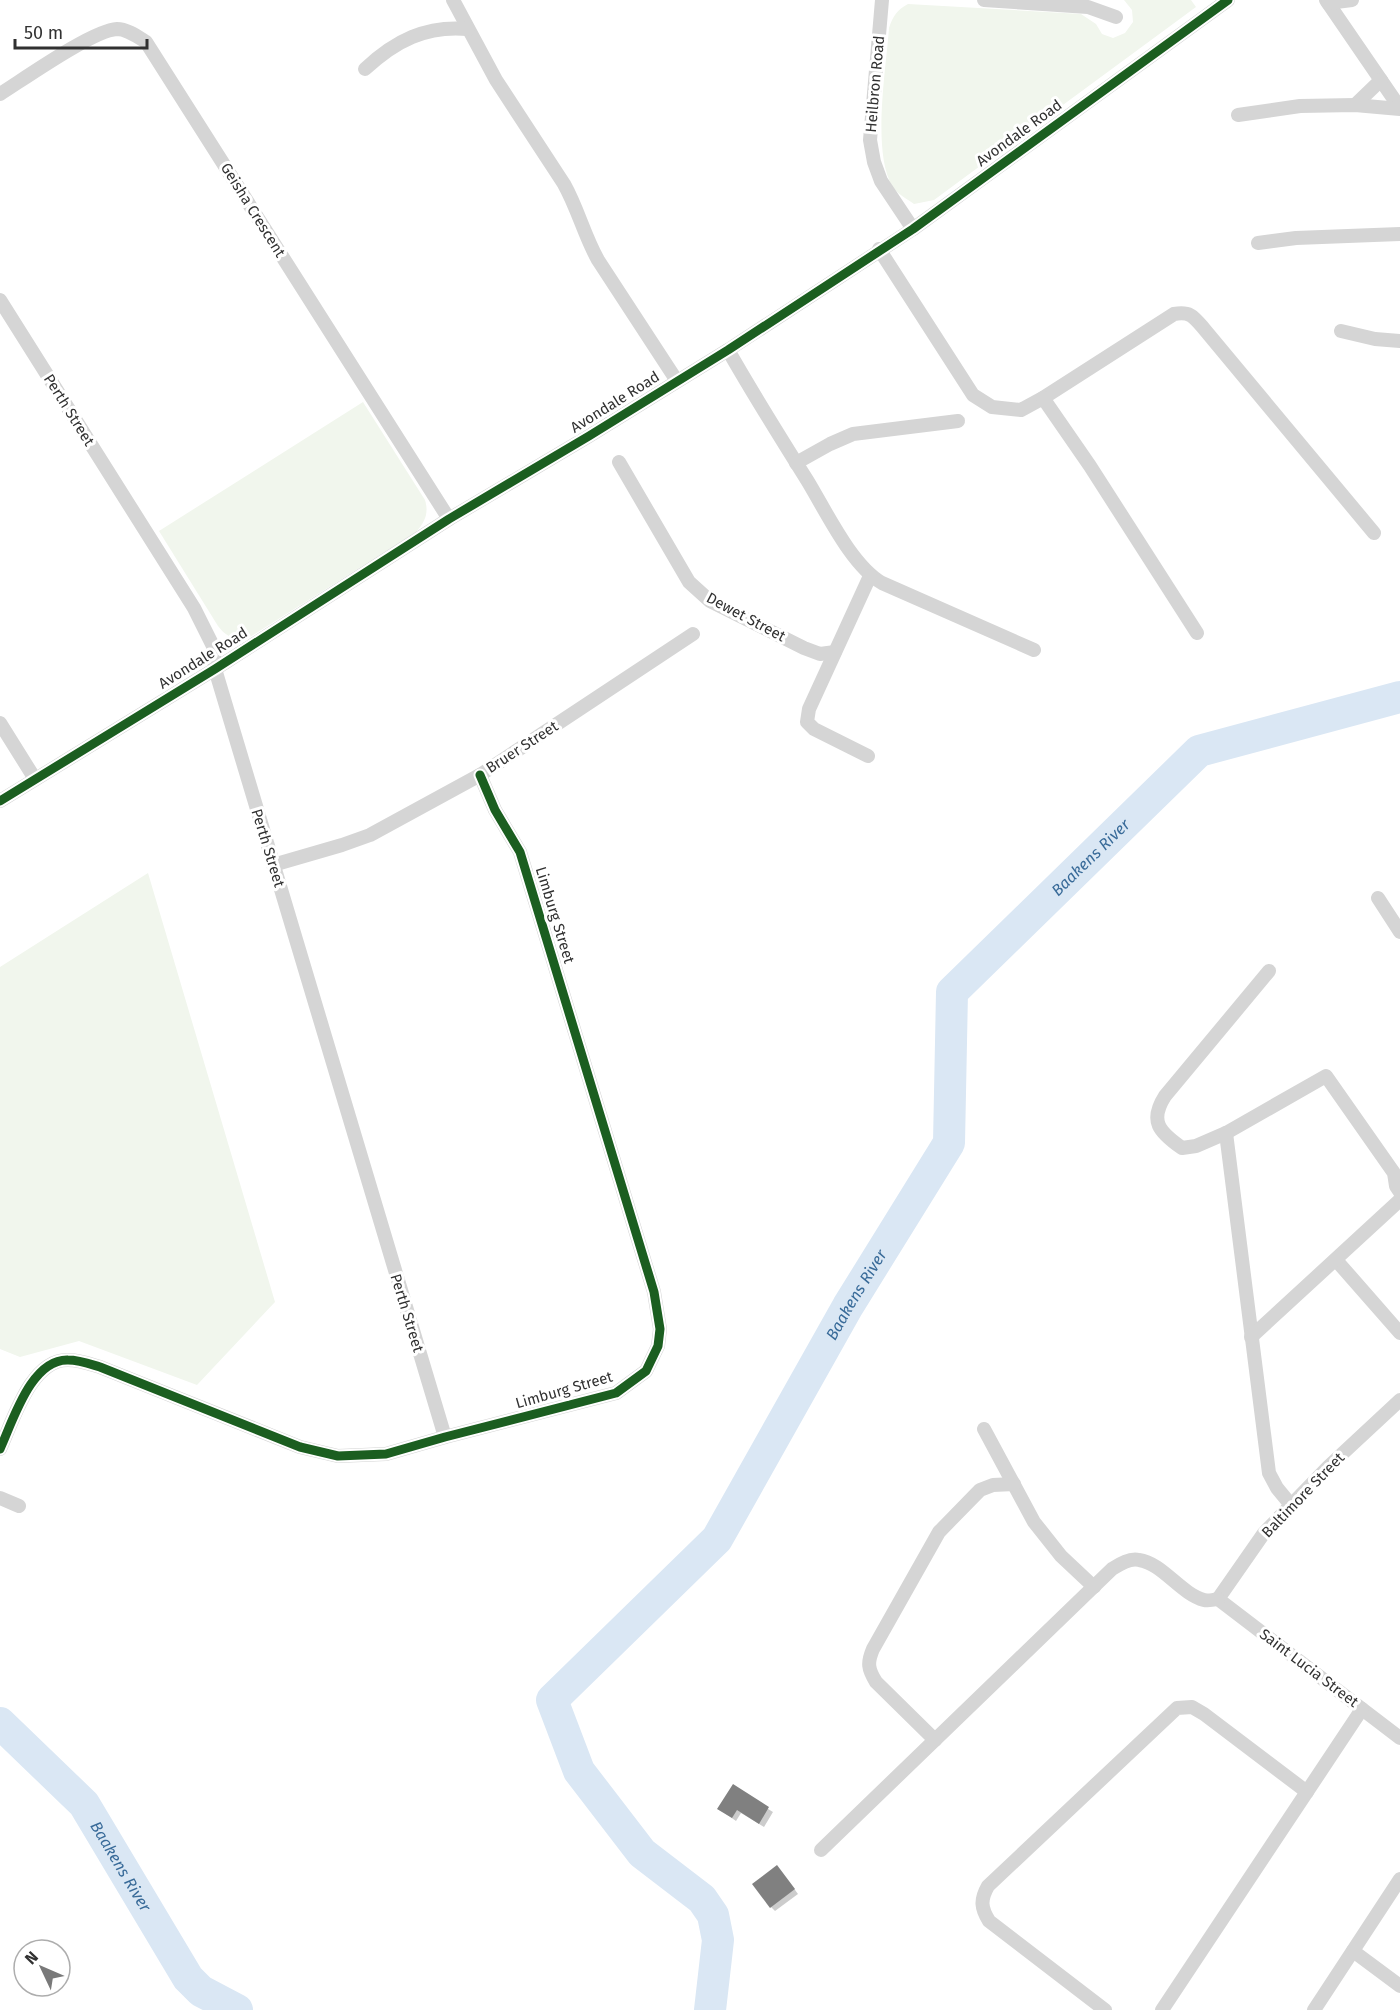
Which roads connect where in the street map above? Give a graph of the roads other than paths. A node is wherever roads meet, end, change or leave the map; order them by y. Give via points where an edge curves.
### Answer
1 (453, 0) edge
2 (882, 0) edge
3 (984, 0) edge
4 (1228, 0) edge
5 (1352, 0) edge
6 (1327, 2) edge
7 (1116, 17) dead end
8 (468, 29) junction
9 (365, 69) dead end
10 (1381, 80) junction
11 (0, 94) edge
12 (1355, 105) junction
13 (1400, 108) edge
14 (1239, 115) dead end
15 (913, 229) junction
16 (1400, 234) edge
17 (1258, 243) dead end
18 (879, 249) junction
19 (0, 300) edge
20 (1341, 331) dead end
21 (1400, 340) edge
22 (728, 350) junction
23 (677, 381) junction
24 (1043, 398) junction
25 (958, 421) dead end
26 (619, 462) dead end
27 (796, 463) junction
28 (449, 519) junction
29 (1374, 533) dead end
30 (870, 576) junction
31 (1197, 633) dead end
32 (693, 634) dead end
33 (1034, 650) dead end
34 (835, 652) junction
35 (215, 669) junction
36 (0, 723) edge
37 (868, 756) dead end
38 (480, 775) junction
39 (35, 779) junction
40 (0, 801) edge
41 (273, 865) junction
42 (1378, 898) dead end
43 (1400, 932) edge
44 (1269, 971) dead end
45 (1226, 1133) junction
46 (1400, 1192) edge
47 (1400, 1200) edge
48 (1336, 1260) junction
49 (1400, 1333) edge
50 (1251, 1337) junction
51 (1400, 1400) edge
52 (984, 1430) dead end
53 (445, 1437) junction
54 (0, 1449) edge
55 (1014, 1484) junction
56 (0, 1498) edge
57 (1291, 1505) junction
58 (19, 1506) dead end
59 (1094, 1587) junction
60 (1218, 1599) junction
61 (1362, 1709) junction
62 (1400, 1738) edge
63 (935, 1740) junction
64 (1306, 1792) junction
65 (821, 1850) dead end
66 (1400, 1879) edge
67 (1353, 1951) junction
68 (1400, 1986) edge
69 (1105, 2010) edge
70 (1162, 2010) edge
71 (1314, 2010) edge

1 - 8 street
2 - 15 street, Heilbron Road via 870,140 881,181
3 - 7 street via 1088,7
4 - 15 street, Avondale Road
5 - 6 street
6 - 10 street
8 - 9 street via 440,28 410,38
8 - 23 street via 496,80 564,184 598,260
10 - 12 street
10 - 13 street
11 - 28 street, Geisha Crescent via 108,30 120,29 146,42
12 - 13 street
12 - 14 street via 1300,106
15 - 18 street, Avondale Road
16 - 17 street
18 - 22 street, Avondale Road
18 - 24 street via 973,395 992,407 1021,410
19 - 35 street, Perth Street via 194,608 213,646
20 - 21 street
22 - 23 street, Avondale Road
22 - 27 street
23 - 28 street, Avondale Road
24 - 29 street via 1174,314 1186,312
24 - 31 street
25 - 27 street via 853,434
26 - 34 street, Dewet Street via 689,582 710,601 804,648 820,654
27 - 30 street
28 - 35 street, Avondale Road
30 - 33 street
30 - 34 street
32 - 38 street, Bruer Street
34 - 37 street via 807,722
35 - 39 street, Avondale Road
35 - 41 street, Perth Street
36 - 39 street
38 - 41 street, Bruer Street via 370,836
38 - 53 street, Limburg Street via 520,852 654,1292 660,1329 658,1346 646,1371 616,1394
39 - 40 street, Avondale Road
41 - 53 street, Perth Street
42 - 43 street
44 - 45 street via 1158,1108 1156,1118 1160,1127 1182,1148
45 - 46 street via 1326,1076 1394,1173
45 - 50 street
47 - 48 street
48 - 49 street
48 - 50 street
50 - 57 street via 1269,1473
51 - 57 street, Baltimore Street
52 - 55 street
53 - 54 street, Limburg Street via 386,1454 319,1453 100,1367 66,1359 52,1362 33,1379
55 - 59 street via 1047,1539
55 - 63 street via 980,1490 939,1532 868,1662 876,1682
56 - 58 street
57 - 60 street, Baltimore Street via 1264,1533
59 - 60 street via 1122,1563 1139,1560 1151,1564 1196,1597 1205,1601
59 - 63 street
60 - 61 street, Saint Lucia Street
61 - 62 street, Saint Lucia Street
61 - 64 street
63 - 65 street
64 - 69 street via 1204,1714 1192,1707 1177,1708 988,1886 982,1906 989,1921
64 - 70 street
66 - 67 street
67 - 68 street
67 - 71 street

